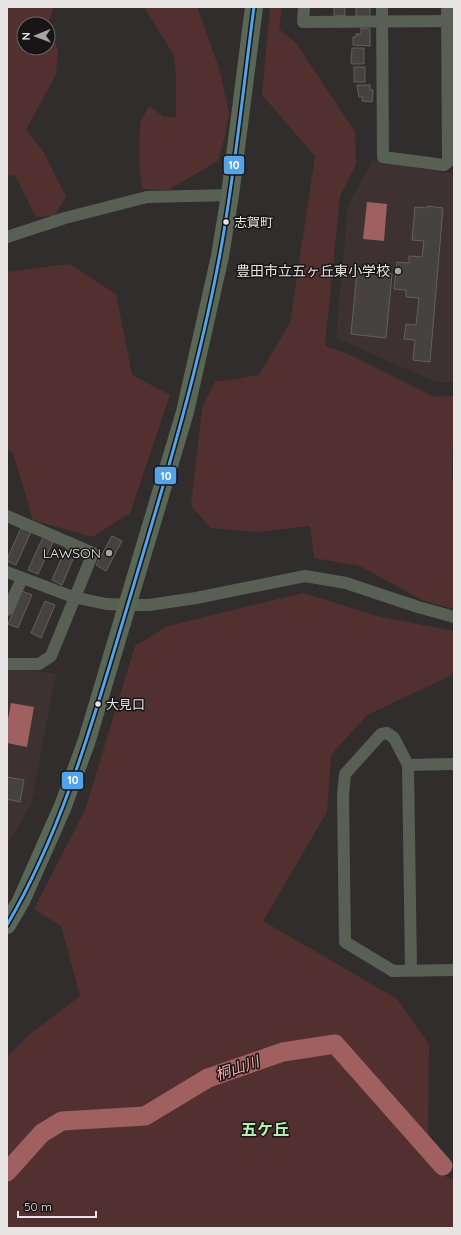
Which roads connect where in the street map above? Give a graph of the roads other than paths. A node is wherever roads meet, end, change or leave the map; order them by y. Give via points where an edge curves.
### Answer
1 (254, 7) edge
2 (304, 7) edge
3 (382, 7) edge
4 (447, 7) edge
5 (451, 21) edge
6 (382, 22) junction
7 (230, 195) junction
8 (7, 237) edge
9 (7, 516) edge
10 (7, 572) edge
11 (22, 579) junction
12 (73, 597) junction
13 (128, 605) junction
14 (7, 610) edge
15 (454, 617) edge
16 (7, 664) edge
17 (454, 764) edge
18 (408, 765) junction
19 (7, 925) edge
20 (411, 970) junction
21 (454, 970) edge

1 - 7 highway
2 - 6 street via 304,22
3 - 6 street
4 - 5 street
5 - 6 street
5 - 6 street via 448,162 444,165 382,157
7 - 8 street via 147,197 64,218
7 - 13 highway via 220,256 185,412
9 - 12 street via 92,553
10 - 11 street
11 - 12 street
11 - 14 street
12 - 13 street via 106,604
12 - 16 street via 51,656 39,664
13 - 15 street via 149,605 180,600 305,576 346,583 418,608
13 - 19 highway via 87,740 63,806
17 - 18 street
18 - 20 street
18 - 20 street via 394,738 387,733 381,734 345,774 345,942 393,971
20 - 21 street

